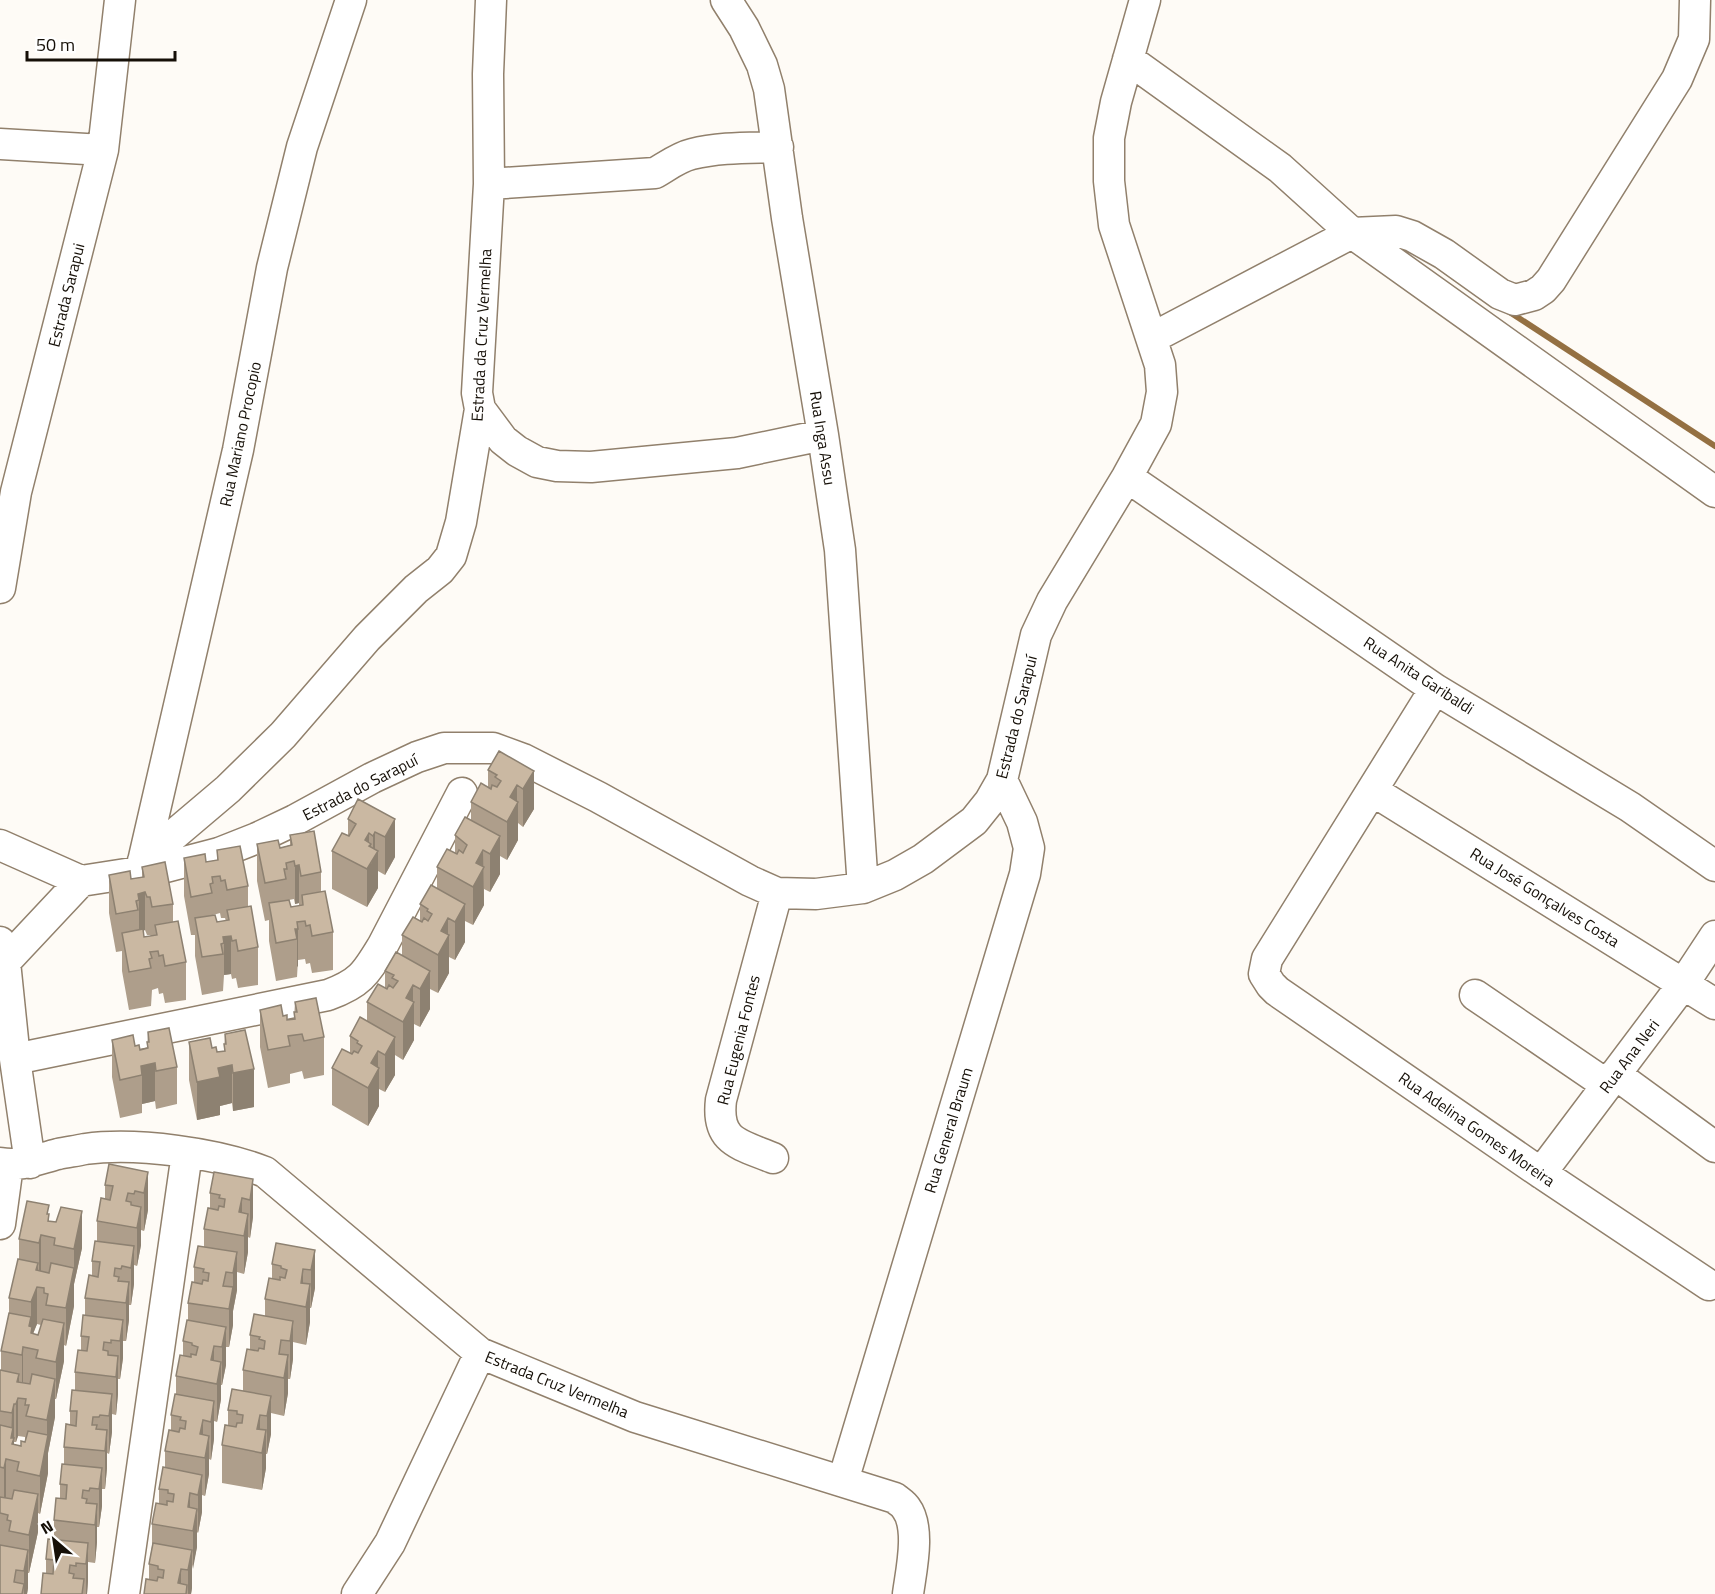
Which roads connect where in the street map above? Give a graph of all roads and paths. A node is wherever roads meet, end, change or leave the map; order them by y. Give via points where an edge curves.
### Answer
1 (120, 0) edge
2 (351, 0) edge
3 (491, 0) edge
4 (726, 0) edge
5 (1144, 0) edge
6 (1695, 0) edge
7 (1128, 59) junction
8 (0, 144) edge
9 (778, 147) junction
10 (104, 150) junction
11 (489, 184) junction
12 (1353, 233) junction
13 (1152, 338) junction
14 (480, 410) junction
15 (823, 435) junction
16 (1127, 477) junction
17 (1715, 492) edge
18 (1, 575) edge
19 (1435, 689) junction
20 (1002, 780) junction
21 (1373, 791) junction
22 (462, 793) dead end
23 (0, 845) edge
24 (1715, 866) edge
25 (142, 867) junction
26 (81, 881) junction
27 (863, 888) junction
28 (777, 893) junction
29 (1715, 936) edge
30 (3, 952) edge
31 (1684, 983) junction
32 (1475, 995) dead end
33 (1715, 1005) edge
34 (15, 1059) junction
35 (1611, 1080) junction
36 (1715, 1147) edge
37 (187, 1153) junction
38 (773, 1158) dead end
39 (13, 1164) edge
40 (1541, 1173) junction
41 (0, 1224) edge
42 (1709, 1285) dead end
43 (480, 1353) junction
44 (843, 1481) junction
45 (124, 1594) edge
46 (357, 1594) edge
47 (908, 1594) edge

1 - 10 street, Estrada Sarapui
2 - 25 street, Rua Mariano Procopio via 302,147 272,268 238,450
3 - 11 street, Estrada da Cruz Vermelha
4 - 9 street, Rua Inga Assu via 762,65
5 - 7 street, Estrada do Sarapuí
6 - 12 street via 1694,39 1677,79 1543,290 1515,300 1412,236 1396,231
7 - 12 street via 1280,168
7 - 13 street, Estrada do Sarapuí via 1109,138 1109,182 1114,225
8 - 10 street
9 - 11 street via 691,154 655,173
9 - 15 street, Rua Inga Assu
10 - 18 street, Estrada Sarapui via 16,492
11 - 14 street, Estrada da Cruz Vermelha via 477,393
12 - 13 street
12 - 17 street
13 - 16 street, Estrada do Sarapuí via 1162,392 1156,424
14 - 15 street via 503,440 517,451 537,462 557,466 591,467 737,453
14 - 25 street, Estrada da Cruz Vermelha via 461,522 451,556 368,638 283,735
15 - 27 street, Rua Inga Assu via 840,550
16 - 19 street, Rua Anita Garibaldi
16 - 20 street, Estrada do Sarapuí via 1052,601 1036,635
19 - 21 street
19 - 24 street, Rua Anita Garibaldi via 1630,807
20 - 27 street, Estrada do Sarapuí via 974,821 923,859
20 - 44 street, Rua General Braum via 1022,822 1029,848 1025,874
21 - 31 street, Rua José Gonçalves Costa
21 - 40 street, Rua Adelina Gomes Moreira via 1268,959 1264,974 1277,991
22 - 34 street via 383,945 369,968 347,988
23 - 26 street
25 - 26 street, Estrada do Sarapuí
25 - 28 street, Estrada do Sarapuí via 177,865 219,853 295,820 417,757 444,748 471,747 493,748 523,759
26 - 30 street
27 - 28 street, Estrada do Sarapuí via 816,894
28 - 38 street, Rua Eugenia Fontes via 720,1113 723,1132 732,1141
29 - 31 street, Rua Ana Neri
30 - 34 street
31 - 33 street, Rua José Gonçalves Costa
31 - 35 street, Rua Ana Neri
32 - 35 street
34 - 39 street
35 - 36 street
35 - 40 street, Rua Ana Neri
37 - 39 street, Estrada Cruz Vermelha via 111,1146
37 - 43 street, Estrada Cruz Vermelha via 241,1162 265,1172
37 - 45 street
39 - 41 street
40 - 42 street, Rua Adelina Gomes Moreira
43 - 44 street, Estrada Cruz Vermelha via 635,1417
43 - 46 street via 390,1544
44 - 47 street, Estrada Cruz Vermelha via 895,1498 906,1508 914,1534

